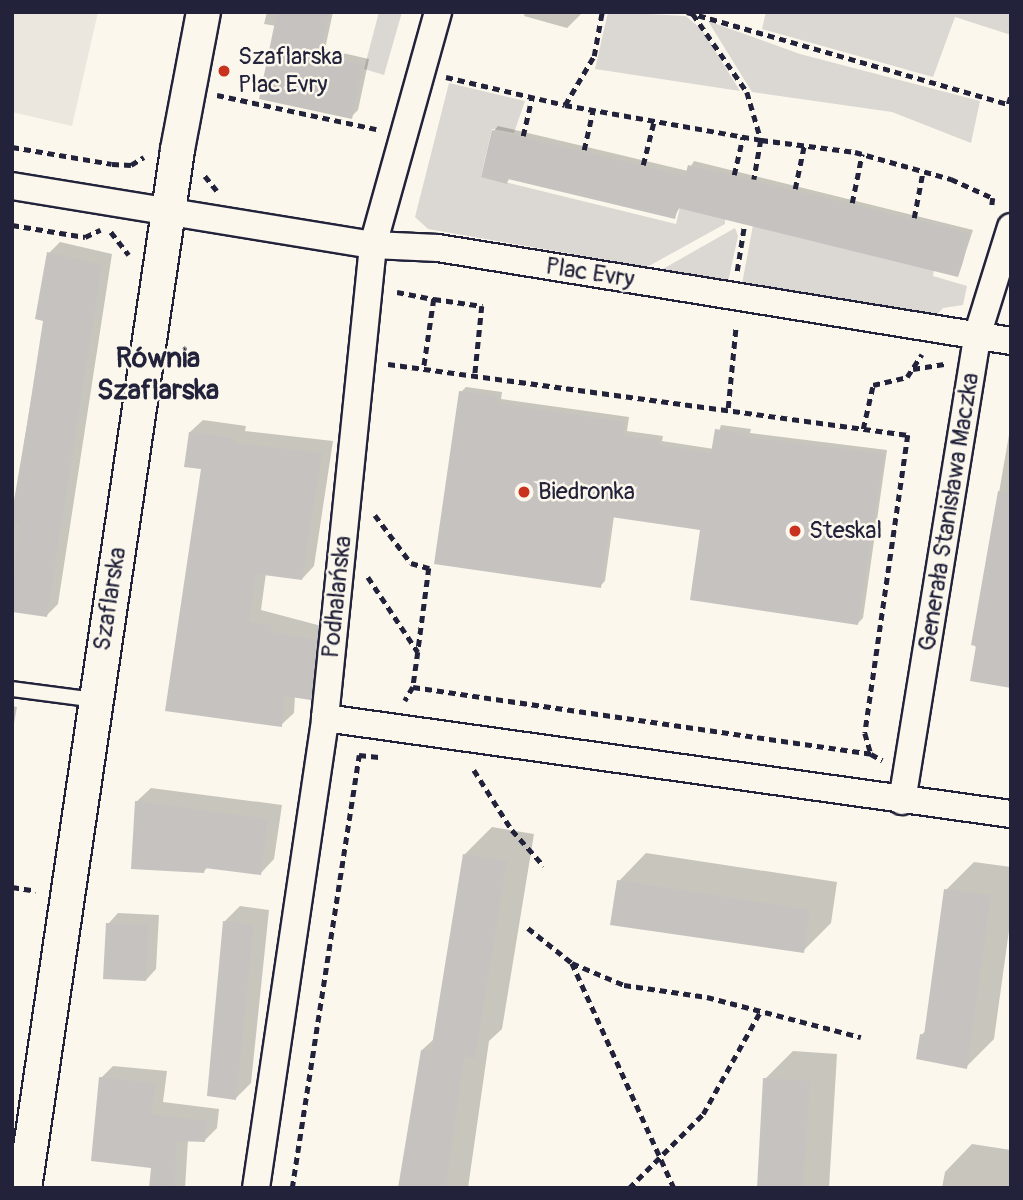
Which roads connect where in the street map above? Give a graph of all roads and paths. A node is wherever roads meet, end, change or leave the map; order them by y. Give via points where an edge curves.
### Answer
1 (203, 12) edge
2 (438, 12) edge
3 (602, 12) edge
4 (691, 13) edge
5 (449, 66) dead end
6 (216, 80) dead end
7 (213, 94) junction
8 (1011, 95) edge
9 (532, 97) junction
10 (565, 105) junction
11 (211, 106) dead end
12 (593, 110) junction
13 (654, 121) junction
14 (388, 131) dead end
15 (523, 136) dead end
16 (743, 137) junction
17 (761, 140) junction
18 (153, 145) dead end
19 (804, 146) junction
20 (12, 147) edge
21 (584, 150) dead end
22 (862, 154) junction
23 (202, 164) dead end
24 (643, 165) dead end
25 (923, 171) junction
26 (734, 175) dead end
27 (754, 179) dead end
28 (12, 186) edge
29 (795, 189) dead end
30 (227, 196) dead end
31 (852, 203) dead end
32 (168, 210) junction
33 (991, 210) dead end
34 (914, 218) dead end
35 (12, 225) edge
36 (1011, 227) edge
37 (373, 244) junction
38 (131, 259) dead end
39 (434, 299) dead end
40 (936, 330) junction
41 (977, 336) junction
42 (1011, 341) edge
43 (380, 363) dead end
44 (475, 374) junction
45 (863, 429) junction
46 (373, 512) dead end
47 (418, 652) dead end
48 (413, 687) dead end
49 (12, 689) edge
50 (95, 700) junction
51 (325, 718) junction
52 (871, 754) junction
53 (388, 758) dead end
54 (467, 768) dead end
55 (907, 773) junction
56 (902, 801) junction
57 (1011, 814) edge
58 (544, 866) dead end
59 (527, 928) dead end
60 (572, 962) junction
61 (760, 1012) junction
62 (861, 1037) dead end
63 (661, 1160) junction
64 (24, 1188) edge
65 (256, 1188) edge
66 (292, 1188) edge
67 (629, 1188) edge
68 (674, 1188) edge

1 - 32 street, Szaflarska
2 - 37 street, Podhalańska
3 - 10 path via 594,56
4 - 8 path via 1008,104
4 - 17 path via 747,92
5 - 9 path via 446,77
6 - 7 path
7 - 11 path
7 - 14 path
9 - 10 path
9 - 15 path
10 - 12 path
12 - 13 path
12 - 21 path
13 - 16 path
13 - 24 path
16 - 17 path
16 - 26 path
17 - 19 path
17 - 27 path
18 - 20 path via 131,165
19 - 22 path
19 - 29 path
22 - 25 path
22 - 31 path
23 - 30 path via 215,190
25 - 33 path via 993,198
25 - 34 path
28 - 32 street, Plac Evry
32 - 37 street, Plac Evry
32 - 50 street, Szaflarska
35 - 38 path via 85,237 101,229 111,232
36 - 41 street, Generała Stanisława Maczka
37 - 40 street, Plac Evry via 438,248
37 - 51 street, Podhalańska
39 - 44 path via 482,306
40 - 41 street, Plac Evry
40 - 45 path via 907,377 873,385
41 - 42 street, Plac Evry
41 - 55 street, Generała Stanisława Maczka
43 - 44 path
44 - 45 path
45 - 52 path via 908,435 866,733
46 - 47 path via 411,563 429,568
48 - 52 path
49 - 50 lane
50 - 64 street, Szaflarska
51 - 56 street via 573,750
51 - 65 street, Podhalańska
52 - 55 path
53 - 66 path via 359,755
54 - 58 path via 479,770 512,830
55 - 56 street, Generała Stanisława Maczka
56 - 57 street
59 - 60 path
60 - 61 path via 624,985
60 - 63 path
61 - 62 path
61 - 63 path via 702,1114
63 - 67 path
63 - 68 path

